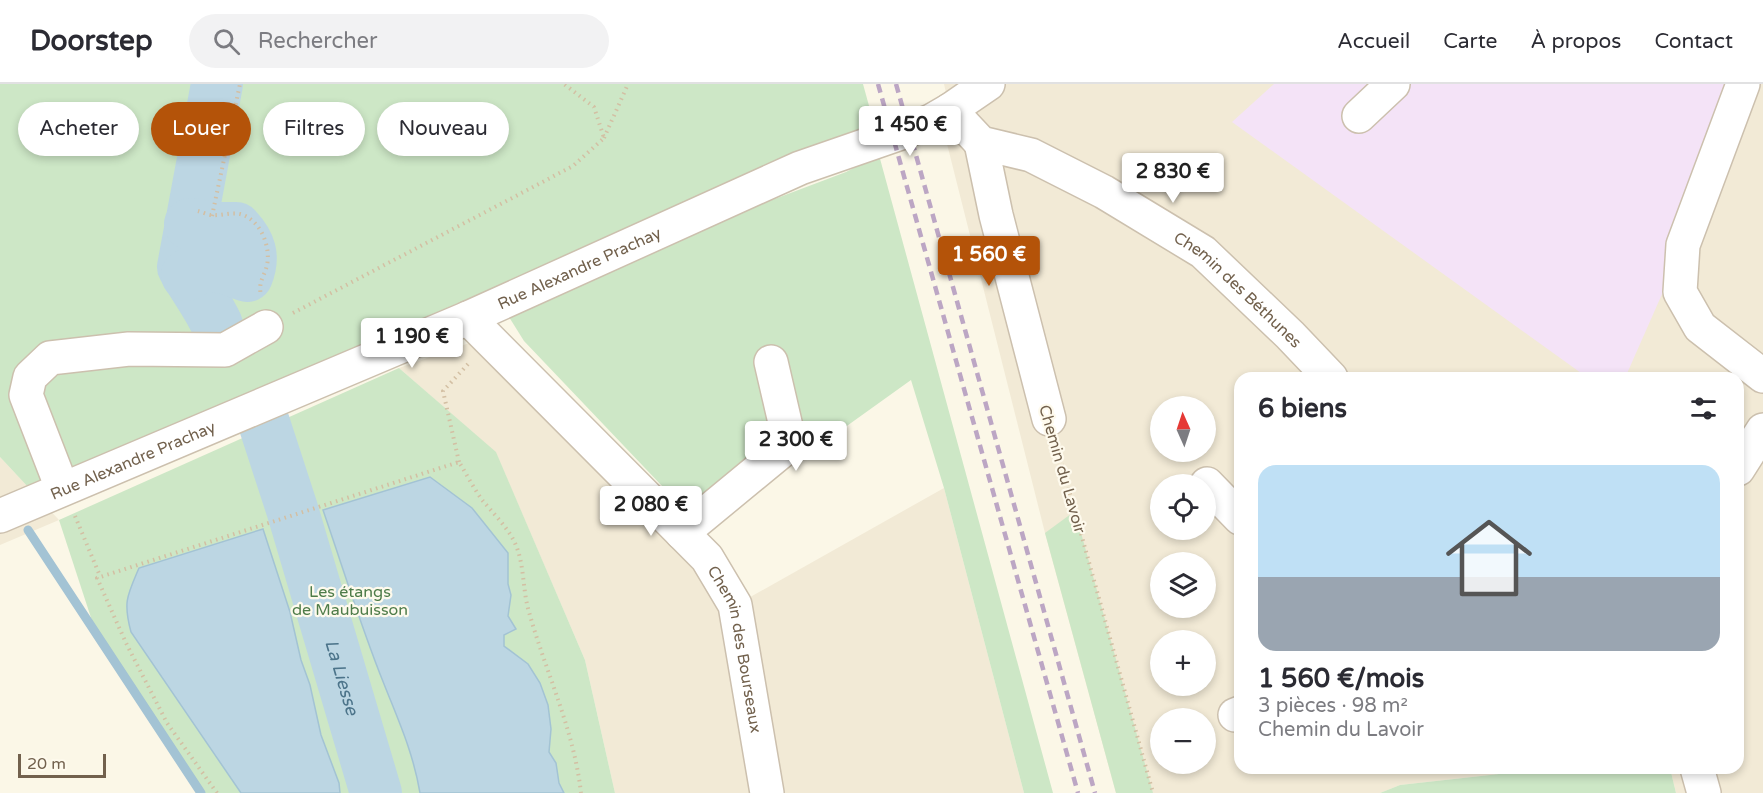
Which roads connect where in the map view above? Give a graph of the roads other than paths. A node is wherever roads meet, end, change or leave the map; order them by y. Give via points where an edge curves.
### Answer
1 (988, 84) edge
2 (1393, 84) edge
3 (1743, 84) edge
4 (950, 111) junction
5 (1359, 116) dead end
6 (981, 143) junction
7 (266, 327) road end
8 (479, 329) junction
9 (771, 362) dead end
10 (1325, 372) edge
11 (1763, 376) edge
12 (1049, 419) road end
13 (1763, 430) edge
14 (1744, 460) edge
15 (63, 488) junction
16 (1216, 493) edge
17 (1234, 512) edge
18 (0, 516) edge
19 (682, 533) junction
20 (1699, 774) edge
21 (767, 793) edge
22 (1704, 793) edge

1 - 4 street, Rue Alexandre Prachay
2 - 5 street
3 - 11 street via 1683,245 1680,292 1700,327
4 - 6 street
4 - 8 street, Rue Alexandre Prachay via 901,133 800,168
6 - 10 street, Chemin des Béthunes via 1031,155 1104,192 1203,252
6 - 12 street, Chemin du Lavoir
7 - 15 street via 225,350 129,349 50,358 30,377 26,395
8 - 15 street, Rue Alexandre Prachay
8 - 19 street, Chemin des Bourseaux
9 - 19 street via 790,444
13 - 14 street
15 - 18 street, Rue Alexandre Prachay
16 - 17 street
19 - 21 street, Chemin des Bourseaux via 707,558 735,605
20 - 22 street

